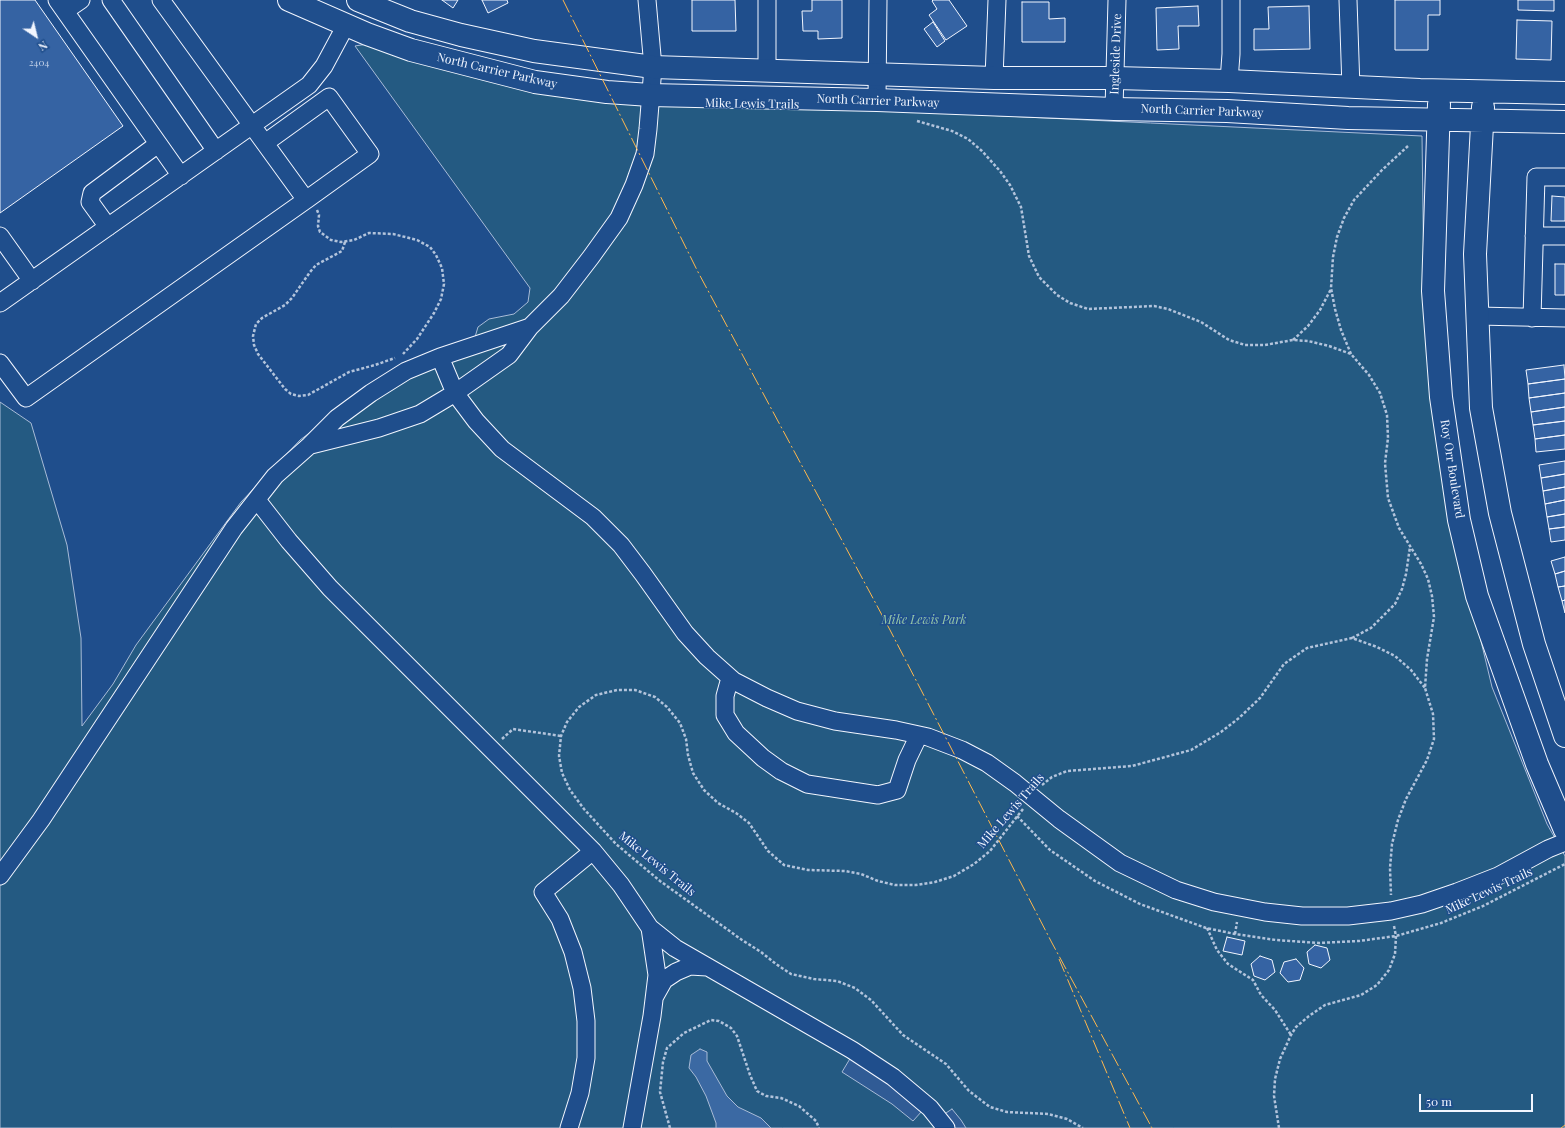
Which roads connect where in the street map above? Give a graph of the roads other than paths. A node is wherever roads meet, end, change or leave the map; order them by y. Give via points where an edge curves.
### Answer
1 (81, 0) edge
2 (111, 0) edge
3 (161, 0) edge
4 (289, 0) edge
5 (359, 0) edge
6 (647, 0) edge
7 (767, 0) edge
8 (878, 0) edge
9 (997, 0) edge
10 (1117, 0) edge
11 (1231, 0) edge
12 (1348, 0) edge
13 (61, 5) edge
14 (346, 25) junction
15 (653, 68) junction
16 (767, 71) junction
17 (877, 75) junction
18 (994, 78) junction
19 (1115, 78) junction
20 (1229, 81) junction
21 (1351, 88) junction
22 (1440, 91) junction
23 (1485, 92) junction
24 (1565, 93) edge
25 (650, 95) junction
26 (877, 100) junction
27 (1114, 109) junction
28 (1439, 119) junction
29 (1482, 120) junction
30 (1565, 122) edge
31 (252, 126) junction
32 (265, 143) junction
33 (158, 144) junction
34 (216, 151) junction
35 (181, 176) junction
36 (1565, 177) edge
37 (308, 198) junction
38 (108, 227) junction
39 (0, 236) edge
40 (1534, 236) junction
41 (1565, 236) edge
42 (32, 281) junction
43 (0, 303) edge
44 (1478, 316) junction
45 (1532, 318) junction
46 (1565, 318) edge
47 (530, 328) junction
48 (440, 357) junction
49 (0, 363) edge
50 (455, 393) junction
51 (310, 445) junction
52 (256, 500) junction
53 (730, 678) junction
54 (919, 735) junction
55 (1565, 736) edge
56 (1565, 830) edge
57 (1565, 842) edge
58 (593, 851) junction
59 (0, 876) edge
60 (650, 928) junction
61 (710, 968) junction
62 (654, 996) junction
63 (569, 1128) edge
64 (632, 1128) edge
65 (946, 1128) edge

1 - 13 street
2 - 34 street
3 - 31 street
4 - 14 main road, North Carrier Parkway
5 - 14 main road
5 - 15 main road via 410,21 461,35 534,51
6 - 15 street
7 - 16 street
8 - 17 street
9 - 18 street
10 - 19 street, Ingleside Drive
11 - 20 street
12 - 21 street
13 - 33 street
14 - 25 main road, North Carrier Parkway via 411,50 535,82
14 - 31 street via 324,66 309,85
15 - 16 main road
15 - 25 street
16 - 17 main road
17 - 18 main road
17 - 26 street
18 - 19 main road
19 - 20 main road
19 - 27 street, Ingleside Drive
20 - 21 main road
21 - 22 main road
22 - 23 main road
22 - 28 main road, Roy Orr Boulevard
23 - 24 main road
23 - 29 main road
25 - 26 main road, North Carrier Parkway
25 - 47 street via 645,154 619,218 561,296
26 - 27 main road, North Carrier Parkway
27 - 28 main road, North Carrier Parkway
28 - 29 main road, North Carrier Parkway
28 - 56 main road, Roy Orr Boulevard via 1433,291 1441,397 1460,520 1477,596 1537,764
29 - 30 main road, North Carrier Parkway
29 - 44 main road via 1475,254
31 - 32 street
31 - 34 street
32 - 37 street
32 - 37 street via 329,97 370,154
33 - 35 street
33 - 38 street via 92,193 90,202
34 - 35 street
35 - 38 street
36 - 40 street via 1536,177
37 - 49 street via 26,398
38 - 42 street
39 - 42 street
40 - 41 street
40 - 45 street
42 - 43 street
44 - 45 street
44 - 55 main road via 1481,408 1500,513 1534,644
45 - 46 street
47 - 48 street
47 - 50 street via 509,355
48 - 50 street
48 - 51 street via 406,371 371,393 337,418
50 - 51 street via 420,414 379,428
50 - 53 street via 502,449 593,517 621,545 685,633 707,658
51 - 52 street via 275,476
52 - 58 street via 330,588
52 - 59 street via 234,528 41,820
53 - 54 street via 797,711 834,721
53 - 54 street via 725,696 725,716 736,733 781,771 808,784 878,795 897,790
54 - 57 street via 962,750 987,763 1120,863 1176,890 1214,902 1265,912 1302,916 1348,916 1422,904 1498,876
58 - 60 street via 621,885
58 - 63 street via 543,892 560,919 573,952 582,988 586,1058 580,1093
60 - 61 street via 675,948
60 - 62 street via 656,975
61 - 62 street via 690,966 676,972 664,980
61 - 65 street via 852,1050 893,1077 930,1108
62 - 64 street

